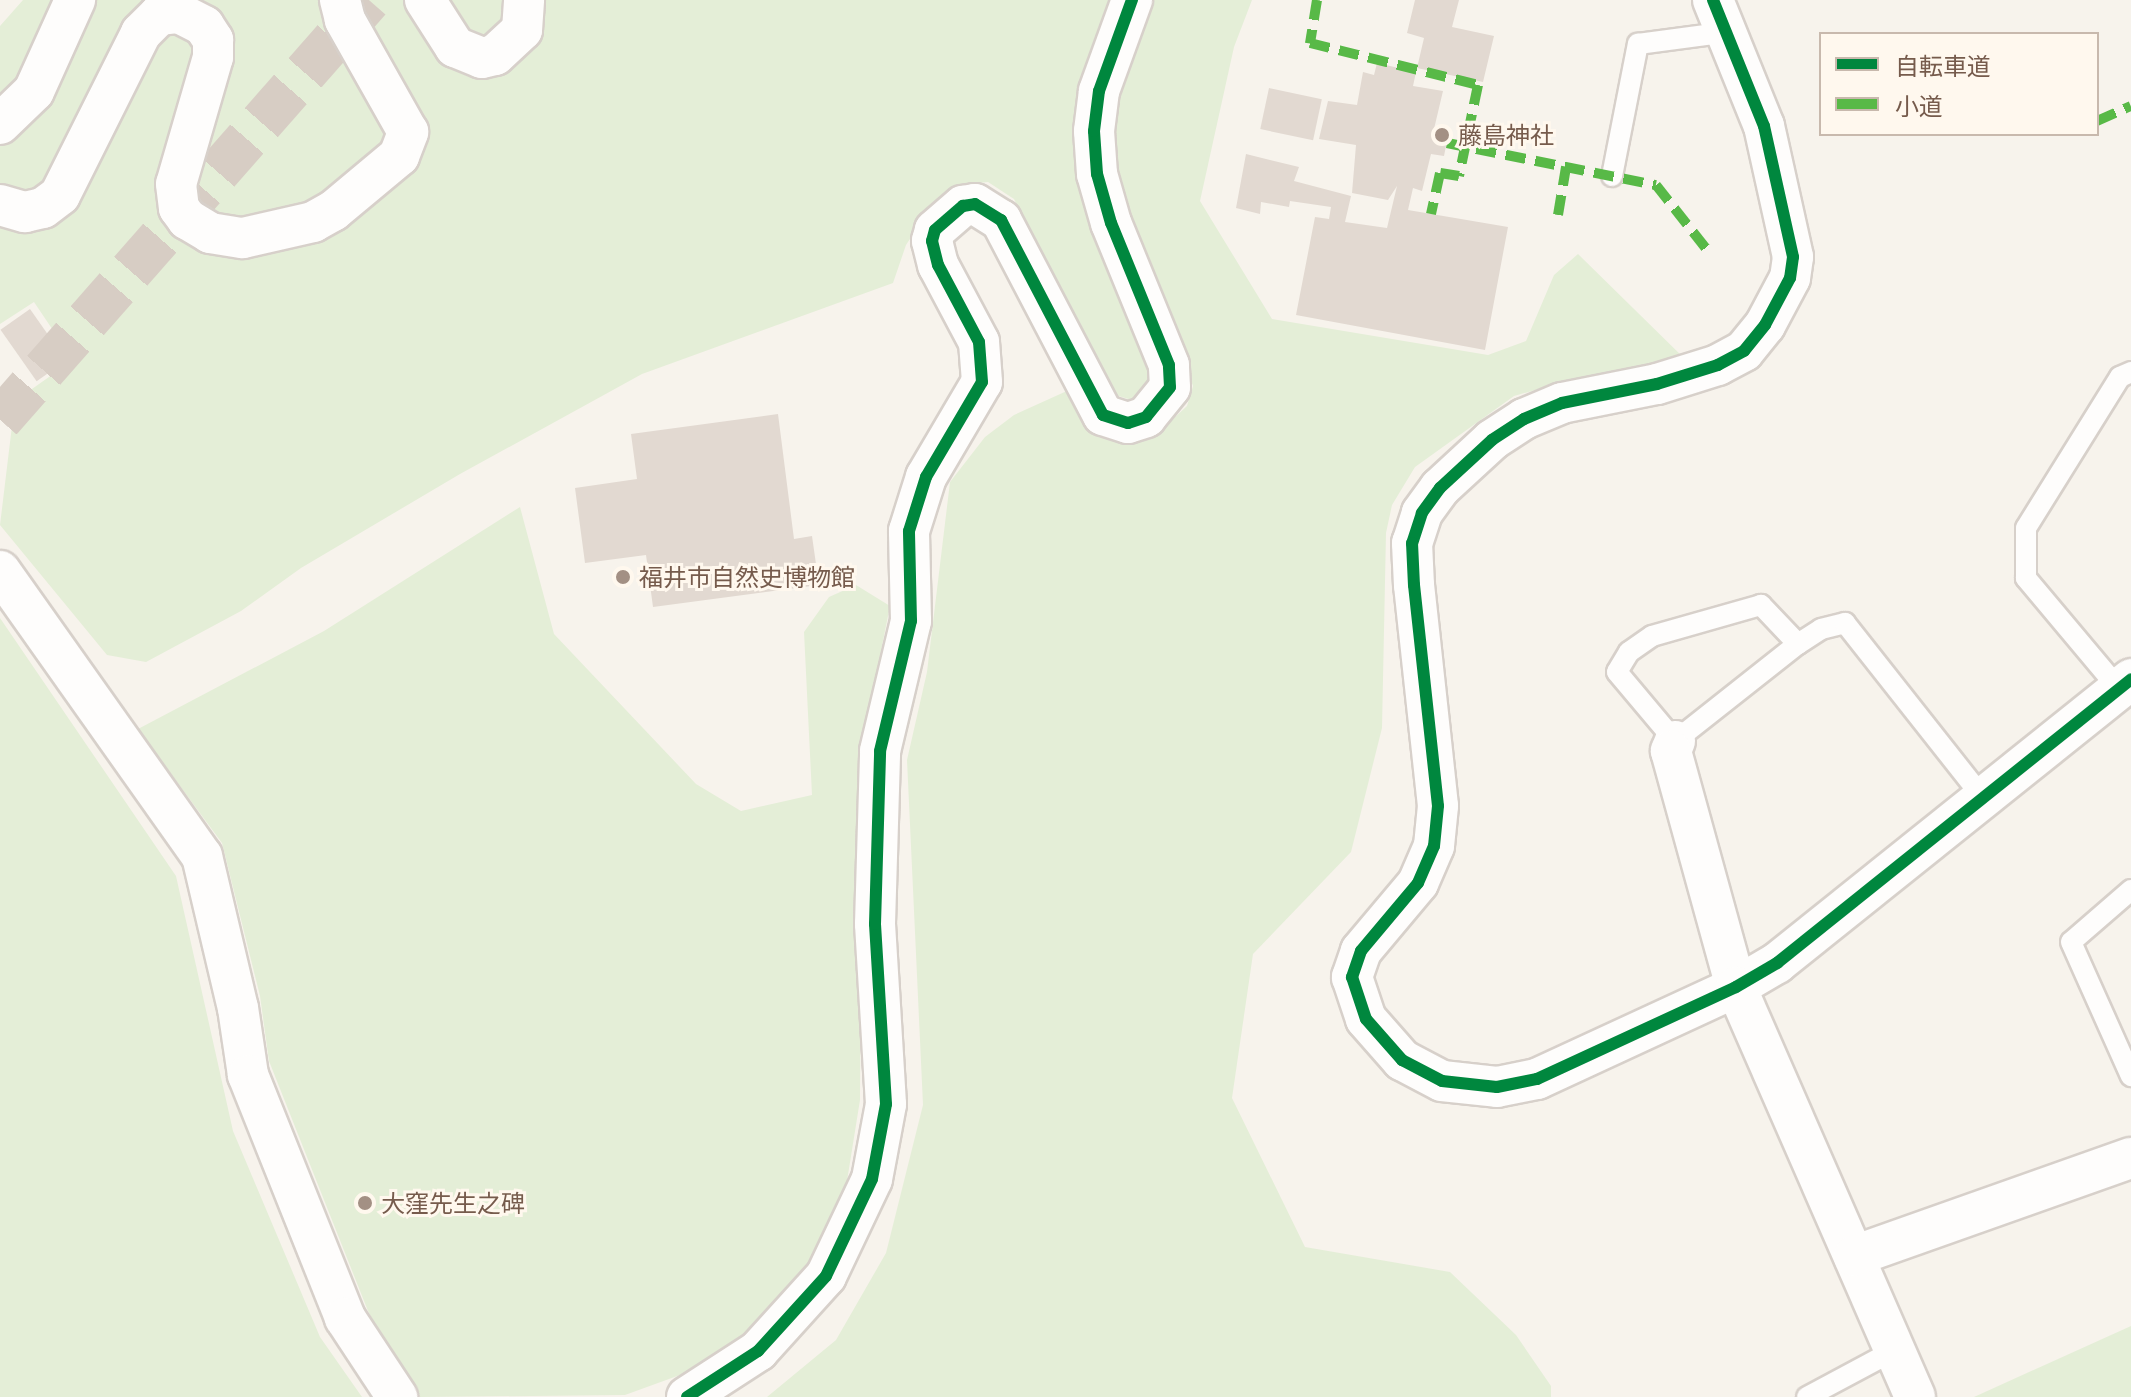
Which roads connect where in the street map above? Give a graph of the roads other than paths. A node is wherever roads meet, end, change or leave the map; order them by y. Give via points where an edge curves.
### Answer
1 (75, 0) edge
2 (340, 0) edge
3 (425, 0) edge
4 (524, 0) edge
5 (1132, 0) edge
6 (1720, 16) edge
7 (0, 124) edge
8 (1612, 176) dead end
9 (0, 205) edge
10 (2131, 372) edge
11 (0, 571) edge
12 (1798, 644) junction
13 (2127, 695) edge
14 (1675, 741) junction
15 (1983, 798) junction
16 (2131, 890) edge
17 (1736, 987) junction
18 (2131, 1076) edge
19 (2131, 1158) edge
20 (1854, 1256) junction
21 (1895, 1350) junction
22 (397, 1397) edge
23 (687, 1397) edge
24 (1807, 1397) edge
25 (1915, 1397) edge

1 - 7 street via 34,91
2 - 9 street via 345,20 408,132 399,156 333,211 279,232 243,238 210,233 187,219 179,208 176,184 213,40 204,26 179,13 159,15 141,33 60,195 43,208 25,212
3 - 4 street via 455,47 482,58 495,55 522,30
5 - 23 street via 1099,91 1094,131 1097,174 1111,223 1169,365 1170,387 1146,417 1128,423 1103,415 1001,220 975,204 963,206 935,230 938,265 979,342 982,382 926,477 909,531 911,621 880,751 875,924 886,1104 872,1179 826,1276 758,1351
6 - 8 lane via 1638,44
6 - 17 street via 1764,126 1782,201 1793,257 1784,295 1744,351 1718,365 1657,384 1562,403 1524,419 1450,478 1422,513 1412,543 1438,806 1434,846 1418,883 1361,951 1352,977 1366,1019 1402,1060 1442,1081 1497,1087 1537,1079
10 - 13 lane via 2120,377 2026,528 2026,578
11 - 22 street via 202,856 248,1075 345,1318
12 - 14 lane
12 - 14 lane via 1761,605 1652,636 1629,652 1617,672
12 - 15 lane via 1821,629 1845,623
13 - 15 street
14 - 17 street via 1671,751
15 - 17 street via 1777,963
16 - 18 lane via 2071,942
17 - 20 street
19 - 20 street
20 - 21 street
21 - 24 lane
21 - 25 street

